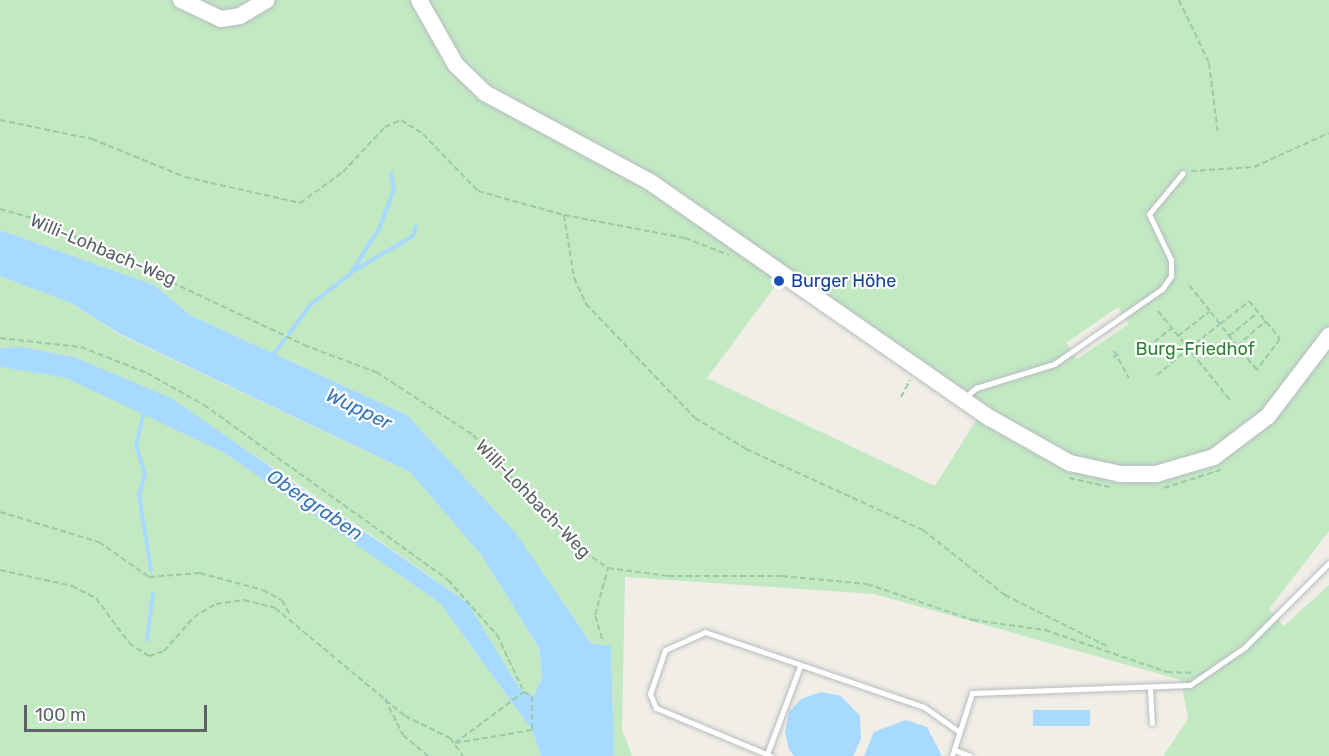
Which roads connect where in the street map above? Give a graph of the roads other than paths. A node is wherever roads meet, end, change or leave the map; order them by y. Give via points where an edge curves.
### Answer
1 (181, 0) edge
2 (267, 0) edge
3 (419, 0) edge
4 (1183, 173) road end
5 (1329, 336) edge
6 (963, 399) junction
7 (1329, 563) edge
8 (800, 666) junction
9 (1150, 688) junction
10 (1152, 723) dead end
11 (958, 731) junction
12 (954, 753) edge
13 (769, 755) edge
14 (970, 756) edge

1 - 2 main road via 221,19 240,16
3 - 6 main road via 456,65 480,90 625,167
4 - 6 lane via 1149,214 1169,255 1171,276 1162,290 1046,368 976,388
5 - 6 main road via 1261,423 1226,450 1194,466 1121,474 1070,462 1027,441
7 - 9 lane via 1262,632 1212,670 1183,687
8 - 11 lane via 924,707
8 - 13 lane
8 - 13 lane via 705,632 681,638 660,655 650,694 656,708
9 - 10 lane
9 - 11 lane via 972,693
11 - 12 lane
12 - 14 lane

